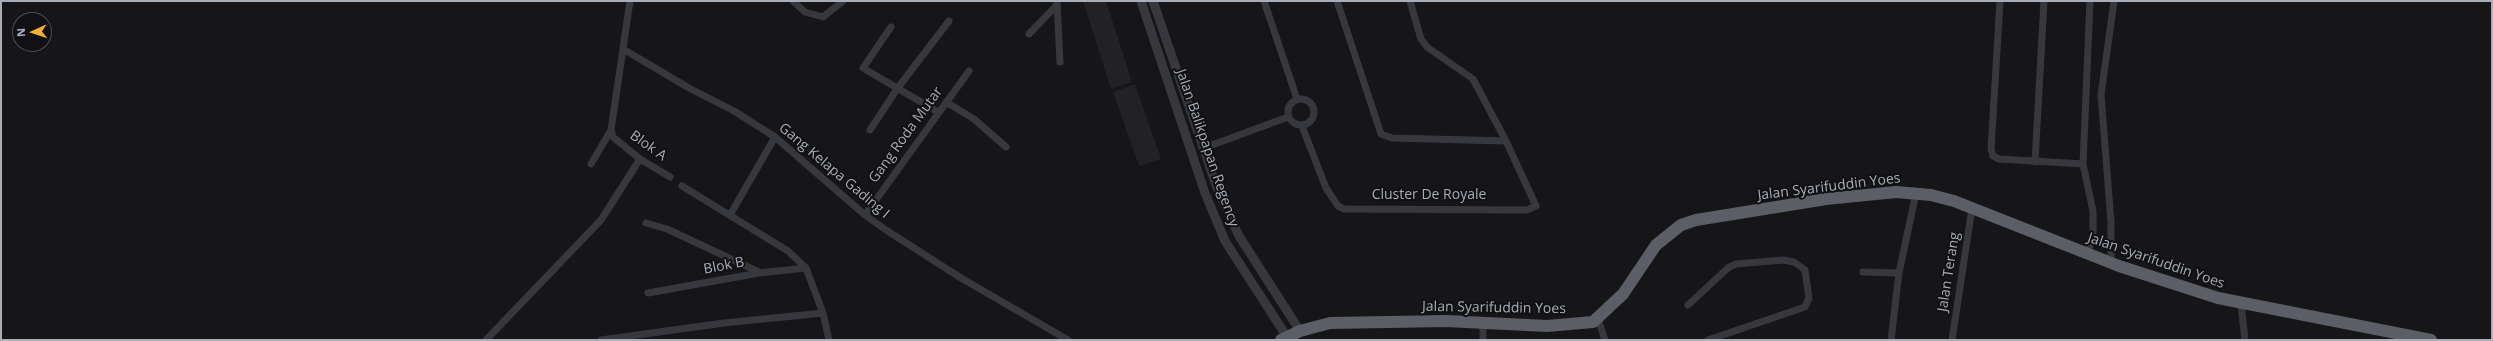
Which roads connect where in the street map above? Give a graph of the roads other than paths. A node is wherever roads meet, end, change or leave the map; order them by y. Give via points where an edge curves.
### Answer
1 (630, 1) edge
2 (793, 1) edge
3 (843, 1) edge
4 (1141, 1) edge
5 (1153, 1) edge
6 (1264, 1) edge
7 (1337, 1) edge
8 (1410, 1) edge
9 (2000, 1) edge
10 (2044, 1) edge
11 (2090, 1) edge
12 (2114, 1) edge
13 (1057, 3) edge
14 (949, 21) dead end
15 (891, 28) dead end
16 (1030, 34) dead end
17 (623, 48) junction
18 (1172, 60) junction
19 (1060, 62) dead end
20 (1162, 63) junction
21 (969, 71) dead end
22 (897, 88) junction
23 (1297, 99) junction
24 (946, 102) junction
25 (938, 112) junction
26 (1288, 117) junction
27 (1302, 126) junction
28 (1197, 129) junction
29 (870, 130) dead end
30 (1185, 132) junction
31 (612, 133) junction
32 (776, 137) junction
33 (1506, 141) junction
34 (1006, 147) dead end
35 (1204, 148) junction
36 (640, 159) junction
37 (2036, 162) junction
38 (591, 164) dead end
39 (2083, 164) junction
40 (670, 177) dead end
41 (1216, 184) junction
42 (682, 186) dead end
43 (1204, 189) junction
44 (1916, 193) junction
45 (1972, 208) junction
46 (865, 215) junction
47 (730, 216) junction
48 (646, 223) dead end
49 (2088, 254) junction
50 (2111, 263) junction
51 (806, 268) junction
52 (1863, 272) dead end
53 (759, 273) junction
54 (1899, 273) junction
55 (648, 293) dead end
56 (2241, 304) junction
57 (1688, 305) dead end
58 (823, 313) junction
59 (1598, 319) junction
60 (1483, 323) junction
61 (1300, 330) junction
62 (1286, 339) edge
63 (486, 340) edge
64 (601, 340) edge
65 (829, 340) edge
66 (1068, 340) edge
67 (1483, 340) edge
68 (1605, 340) edge
69 (1708, 340) edge
70 (1891, 340) edge
71 (1952, 340) edge
72 (2245, 340) edge
73 (2431, 340) edge

1 - 17 street
2 - 3 street via 805,12 823,17
4 - 20 street, Jalan Balikpapan Regency
5 - 18 street, Jalan Balikpapan Regency
6 - 23 street
7 - 33 street via 1381,134 1392,138
8 - 33 street, Cluster De Royale via 1421,39 1428,47 1473,78
9 - 37 street via 1991,149 1993,156 1999,158
10 - 37 street
11 - 39 street
12 - 50 street via 2101,94 2111,222
13 - 16 street
13 - 19 street
14 - 22 street
15 - 22 street via 863,68
17 - 31 street
17 - 32 street, Gang Kelapa Gading I
18 - 20 street
18 - 28 street, Jalan Balikpapan Regency
20 - 30 street, Jalan Balikpapan Regency
21 - 24 street, Gang Roda Mutar
22 - 25 street
22 - 29 street
23 - 26 street via 1288,106
23 - 27 street via 1311,102 1314,109 1314,116 1309,123
24 - 25 street, Gang Roda Mutar
24 - 34 street via 974,119
25 - 46 street, Gang Roda Mutar
26 - 27 street via 1294,124
26 - 35 street
27 - 33 street, Cluster De Royale via 1326,188 1338,206 1344,209 1532,209 1536,202
28 - 30 street
28 - 35 street, Jalan Balikpapan Regency
30 - 43 street, Jalan Balikpapan Regency
31 - 36 street, Blok A
31 - 38 street
32 - 46 street, Gang Kelapa Gading I
32 - 47 street
35 - 41 street, Jalan Balikpapan Regency
36 - 40 street, Blok A
36 - 63 street via 601,220
37 - 39 street
39 - 49 street via 2093,211 2093,233
41 - 43 street
41 - 61 street, Jalan Balikpapan Regency via 1238,236
42 - 47 street
43 - 62 street, Jalan Balikpapan Regency via 1225,241
44 - 45 highway, Jalan Syarifuddin Yoes via 1948,199
44 - 54 street
44 - 59 highway, Jalan Syarifuddin Yoes via 1896,192 1826,199 1696,220 1681,225 1656,245 1623,294
45 - 49 highway, Jalan Syarifuddin Yoes
45 - 71 street, Jalan Terang
46 - 66 street, Gang Kelapa Gading I via 961,278
47 - 51 street via 788,251
48 - 53 street via 667,229
49 - 50 highway, Jalan Syarifuddin Yoes
50 - 56 highway, Jalan Syarifuddin Yoes
51 - 53 street, Blok B
51 - 58 street
52 - 54 street
53 - 55 street, Blok B
54 - 70 street
56 - 72 street
56 - 73 highway, Jalan Syarifuddin Yoes
57 - 69 street via 1729,267 1736,264 1783,260 1794,262 1805,270 1810,298 1805,307
58 - 64 street via 724,322
58 - 65 street
59 - 60 highway, Jalan Syarifuddin Yoes via 1576,325
59 - 68 street
60 - 61 highway, Jalan Syarifuddin Yoes via 1330,323
60 - 67 street
61 - 62 highway, Jalan Syarifuddin Yoes

